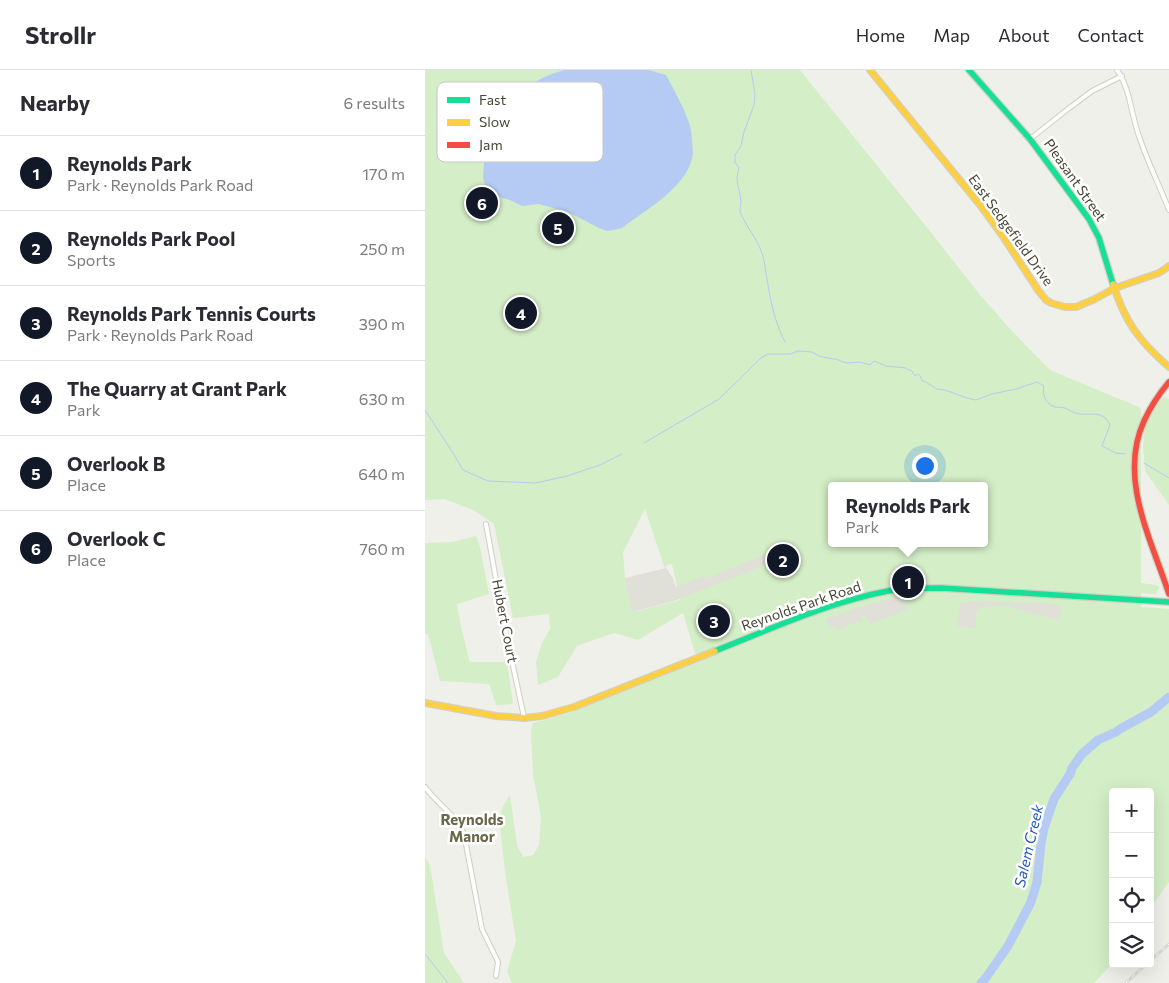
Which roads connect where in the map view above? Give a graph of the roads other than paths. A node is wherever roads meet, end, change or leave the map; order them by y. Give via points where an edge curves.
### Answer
1 (870, 70) edge
2 (969, 70) edge
3 (1117, 70) edge
4 (1121, 76) junction
5 (1030, 139) junction
6 (1169, 210) edge
7 (1169, 266) edge
8 (1115, 288) junction
9 (1169, 367) edge
10 (1169, 382) edge
11 (486, 524) dead end
12 (1169, 594) edge
13 (1169, 602) edge
14 (425, 703) edge
15 (524, 718) junction
16 (425, 789) edge
17 (497, 976) dead end

1 - 8 street, East Sedgefield Drive via 991,219 1046,300 1059,306 1076,307
2 - 5 street, Pleasant Street
3 - 4 street
4 - 5 street via 1092,91
4 - 6 street via 1137,131
5 - 8 street, Pleasant Street via 1094,227
7 - 8 street, East Sedgefield Drive via 1159,273
8 - 9 street, Pleasant Street via 1131,327
10 - 12 street via 1144,420 1137,438 1134,470 1138,501
11 - 15 street, Hubert Court
13 - 15 street, Reynolds Park Road via 941,588 888,591 798,618 574,707
14 - 15 street, Reynolds Park Road
16 - 17 street via 452,815 465,834 482,929 498,962

